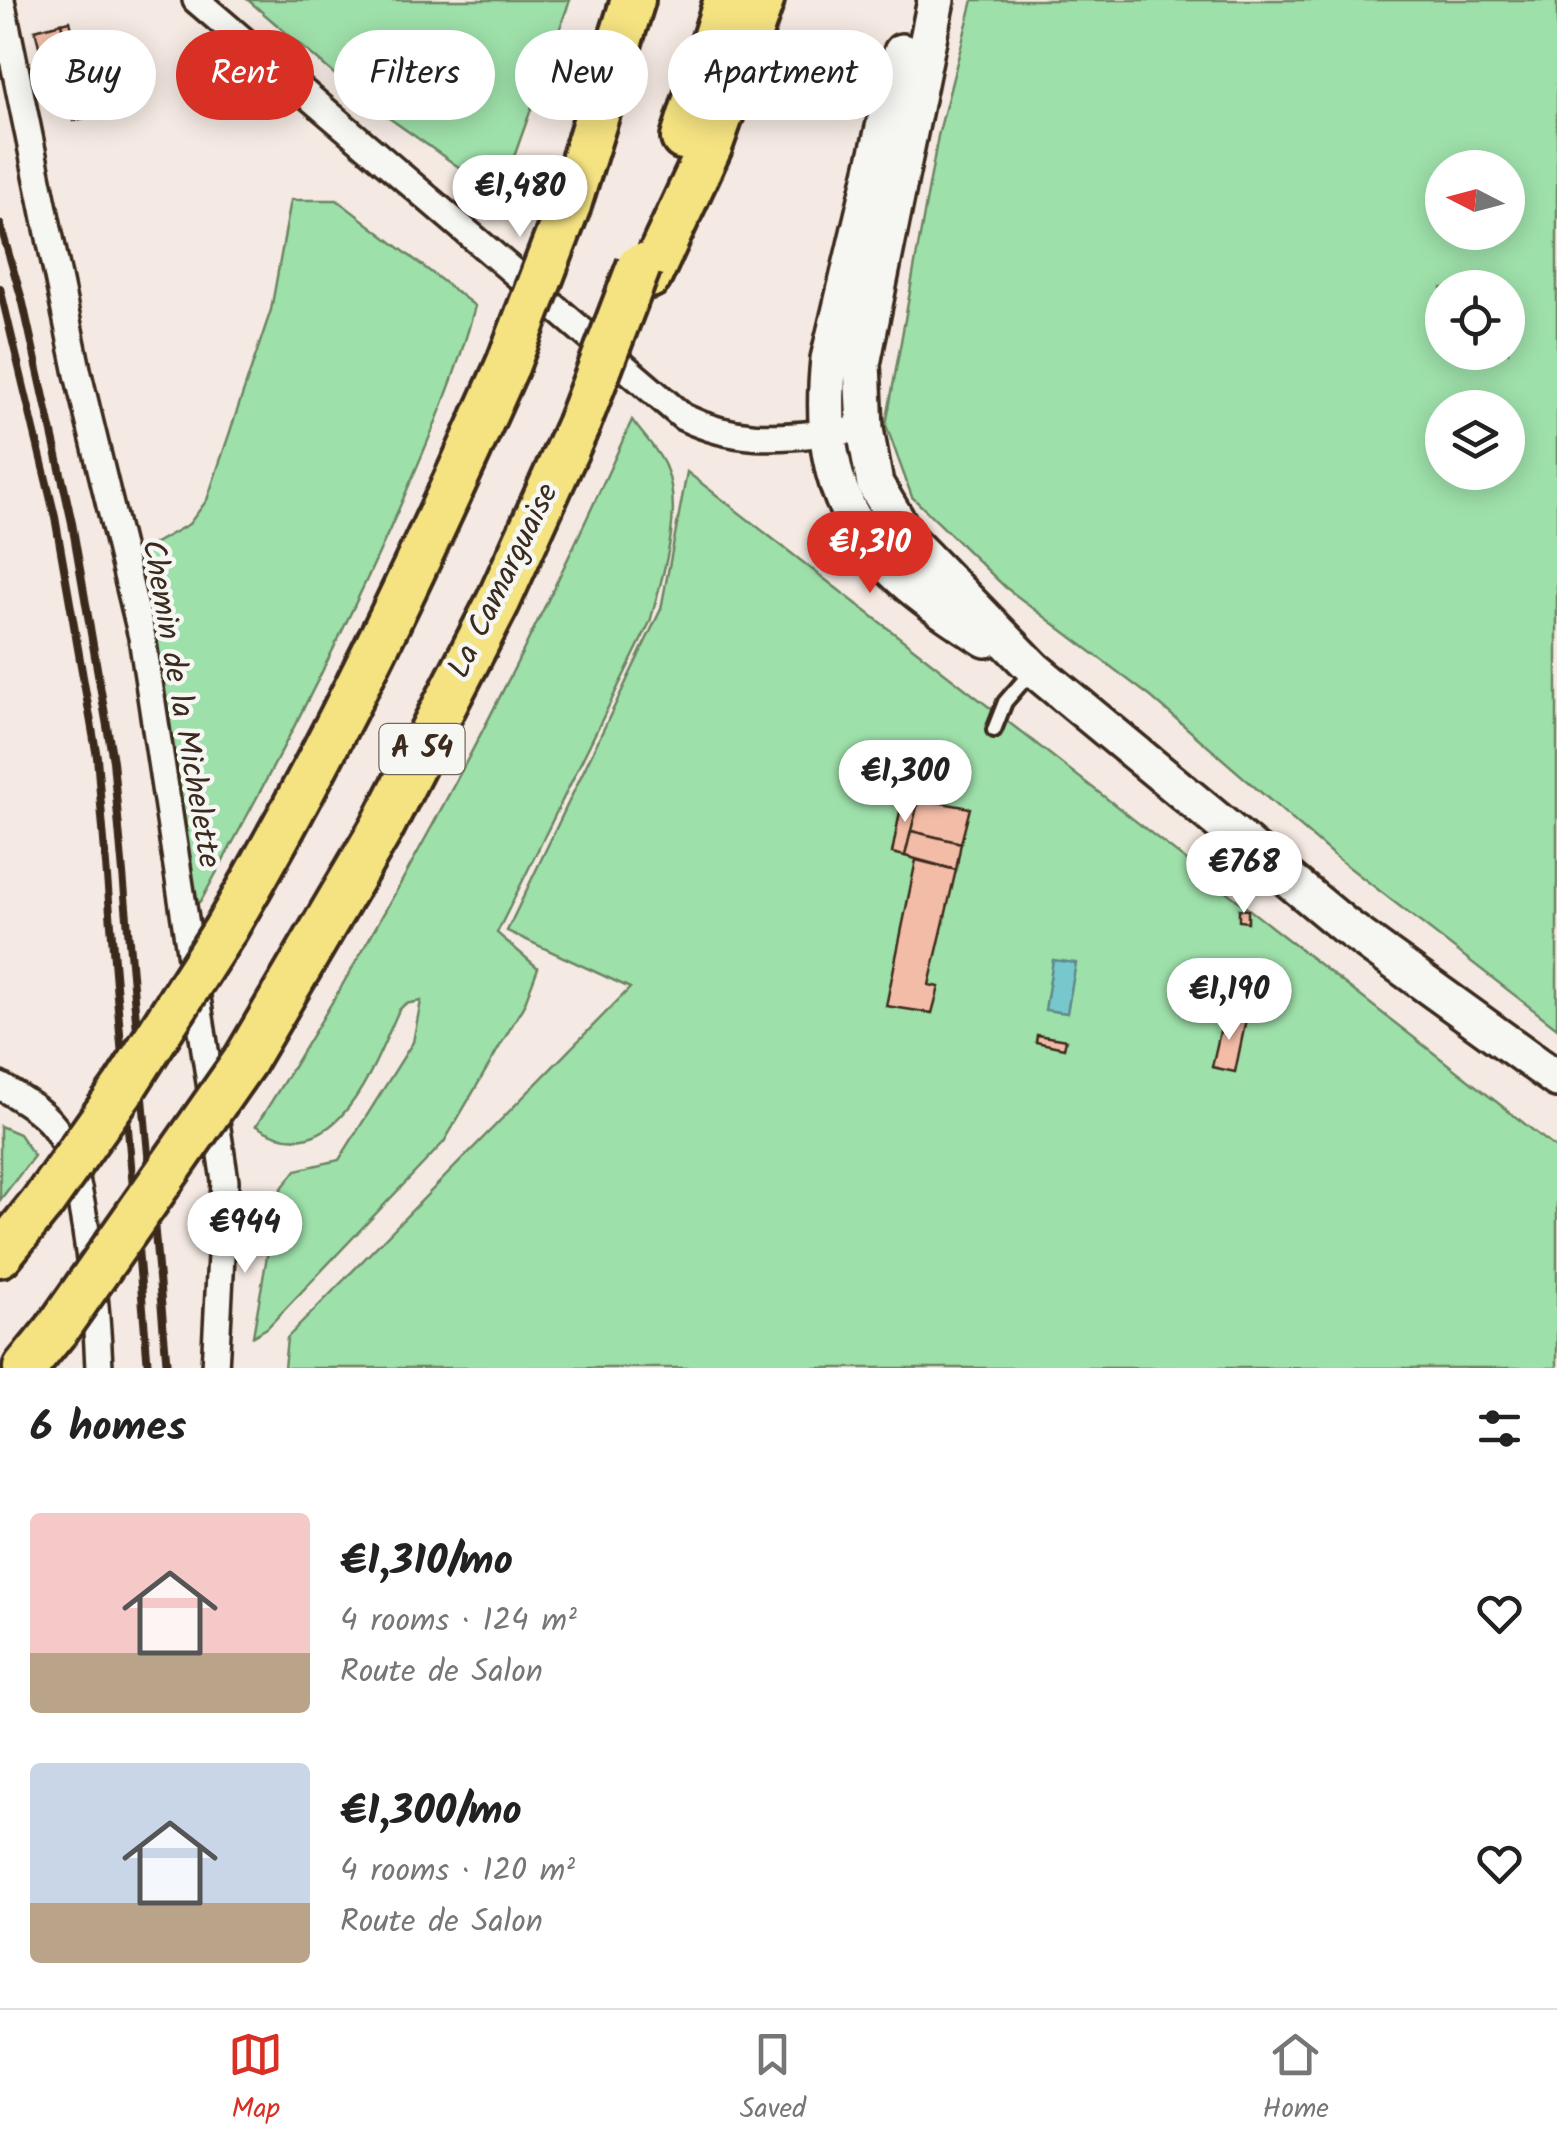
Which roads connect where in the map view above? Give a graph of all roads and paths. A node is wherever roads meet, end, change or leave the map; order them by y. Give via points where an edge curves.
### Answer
1 (1, 0) edge
2 (196, 0) edge
3 (633, 0) edge
4 (726, 0) edge
5 (762, 0) edge
6 (915, 0) edge
7 (936, 0) edge
8 (6, 40) edge
9 (645, 271) junction
10 (864, 283) junction
11 (865, 429) junction
12 (827, 433) junction
13 (1034, 668) junction
14 (994, 730) dead end
15 (1557, 1079) edge
16 (0, 1086) edge
17 (0, 1255) edge
18 (25, 1368) edge
19 (99, 1368) edge
20 (215, 1368) edge

1 - 8 street, Chemin de la Michelette
2 - 12 street via 683,417 750,439
3 - 17 highway, A 54, bridge via 569,206 508,364 317,770 123,1089
4 - 9 highway, La Camarguaise / A 54
5 - 9 highway via 710,147
6 - 10 street
7 - 10 street
8 - 20 street, Chemin de la Michelette via 142,637 225,1181
9 - 18 highway, La Camarguaise / A 54, bridge via 498,602 381,829 244,1062
10 - 11 street
10 - 12 street via 829,360
11 - 12 street
11 - 13 street via 875,484 908,541
12 - 13 street via 836,480 874,554 918,596
13 - 14 lane via 1006,702
13 - 15 street via 1344,924
16 - 19 street via 59,1133 75,1175

